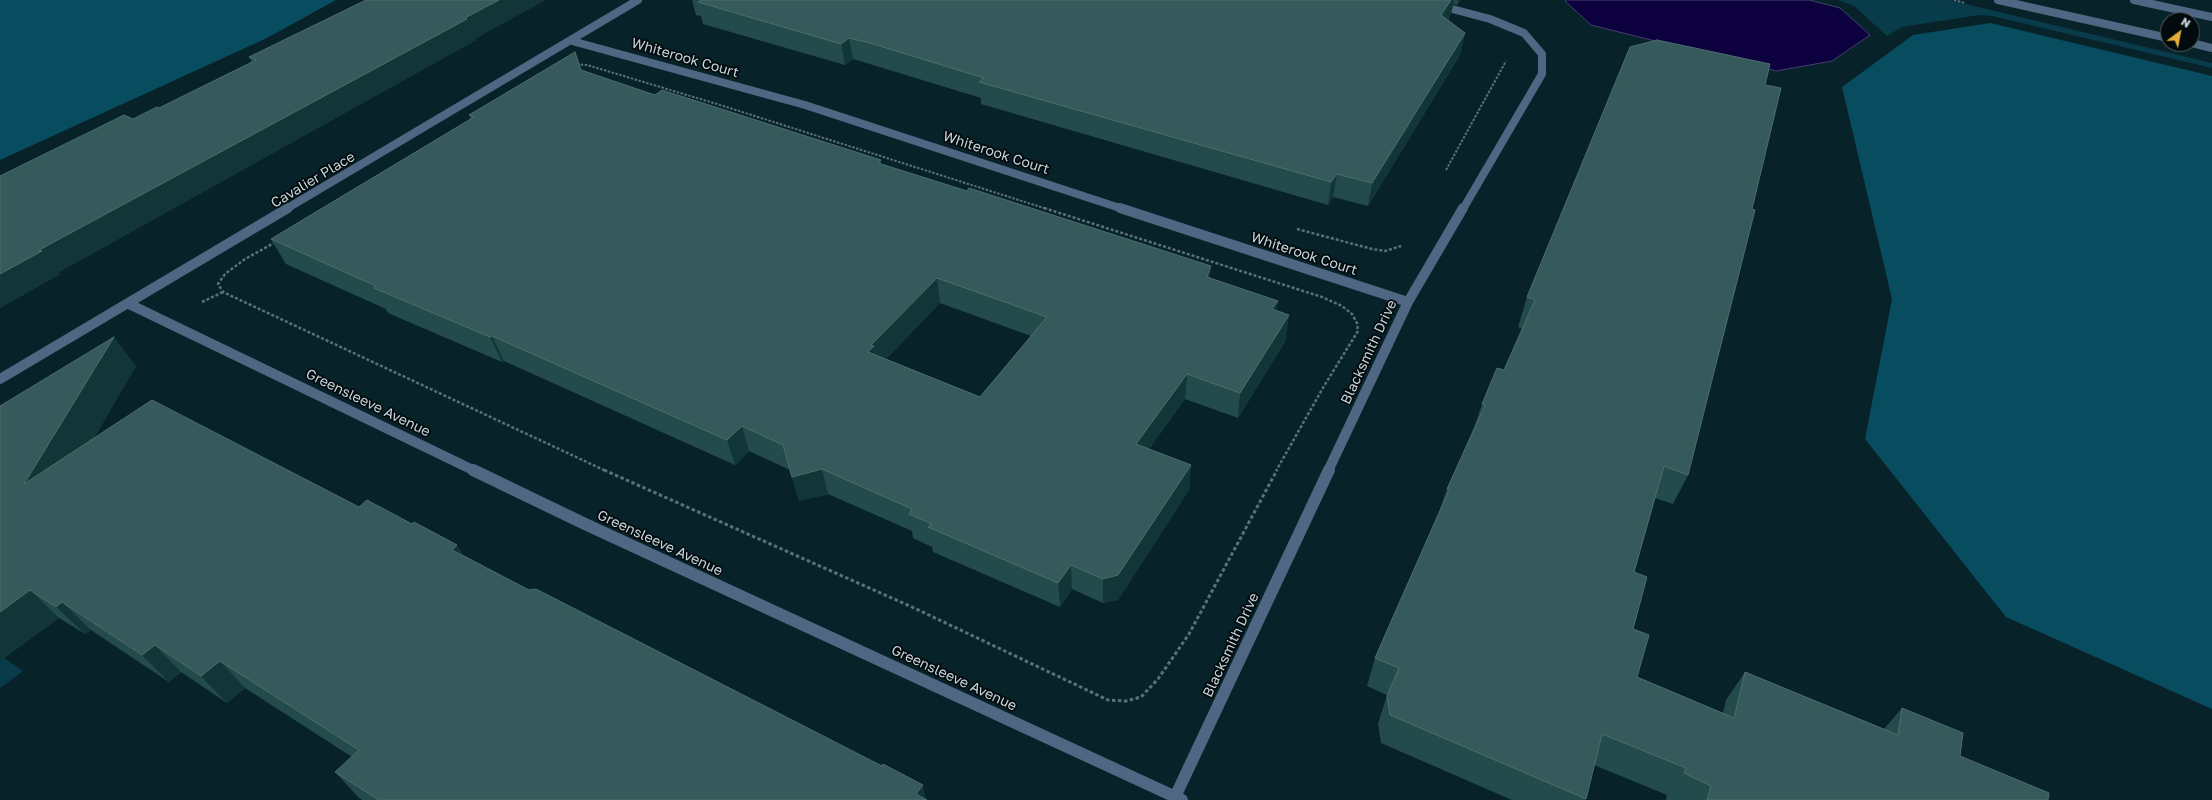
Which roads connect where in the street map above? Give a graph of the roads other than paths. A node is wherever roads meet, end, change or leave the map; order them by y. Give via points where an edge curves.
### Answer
1 (638, 0) edge
2 (1418, 0) edge
3 (1998, 0) edge
4 (2134, 0) edge
5 (2212, 17) edge
6 (2160, 36) edge
7 (572, 41) junction
8 (2200, 45) edge
9 (2212, 48) edge
10 (1408, 302) junction
11 (129, 304) junction
12 (0, 379) edge
13 (1179, 798) edge

1 - 7 street, Cavalier Place
2 - 10 street, Blacksmith Drive via 1490,19 1524,33 1542,54 1542,74
3 - 6 street
4 - 5 street
7 - 10 street, Whiterook Court via 805,105
7 - 11 street, Cavalier Place
8 - 9 street
10 - 13 street, Blacksmith Drive
11 - 12 street, Cavalier Place
11 - 13 street, Greensleeve Avenue via 585,524

